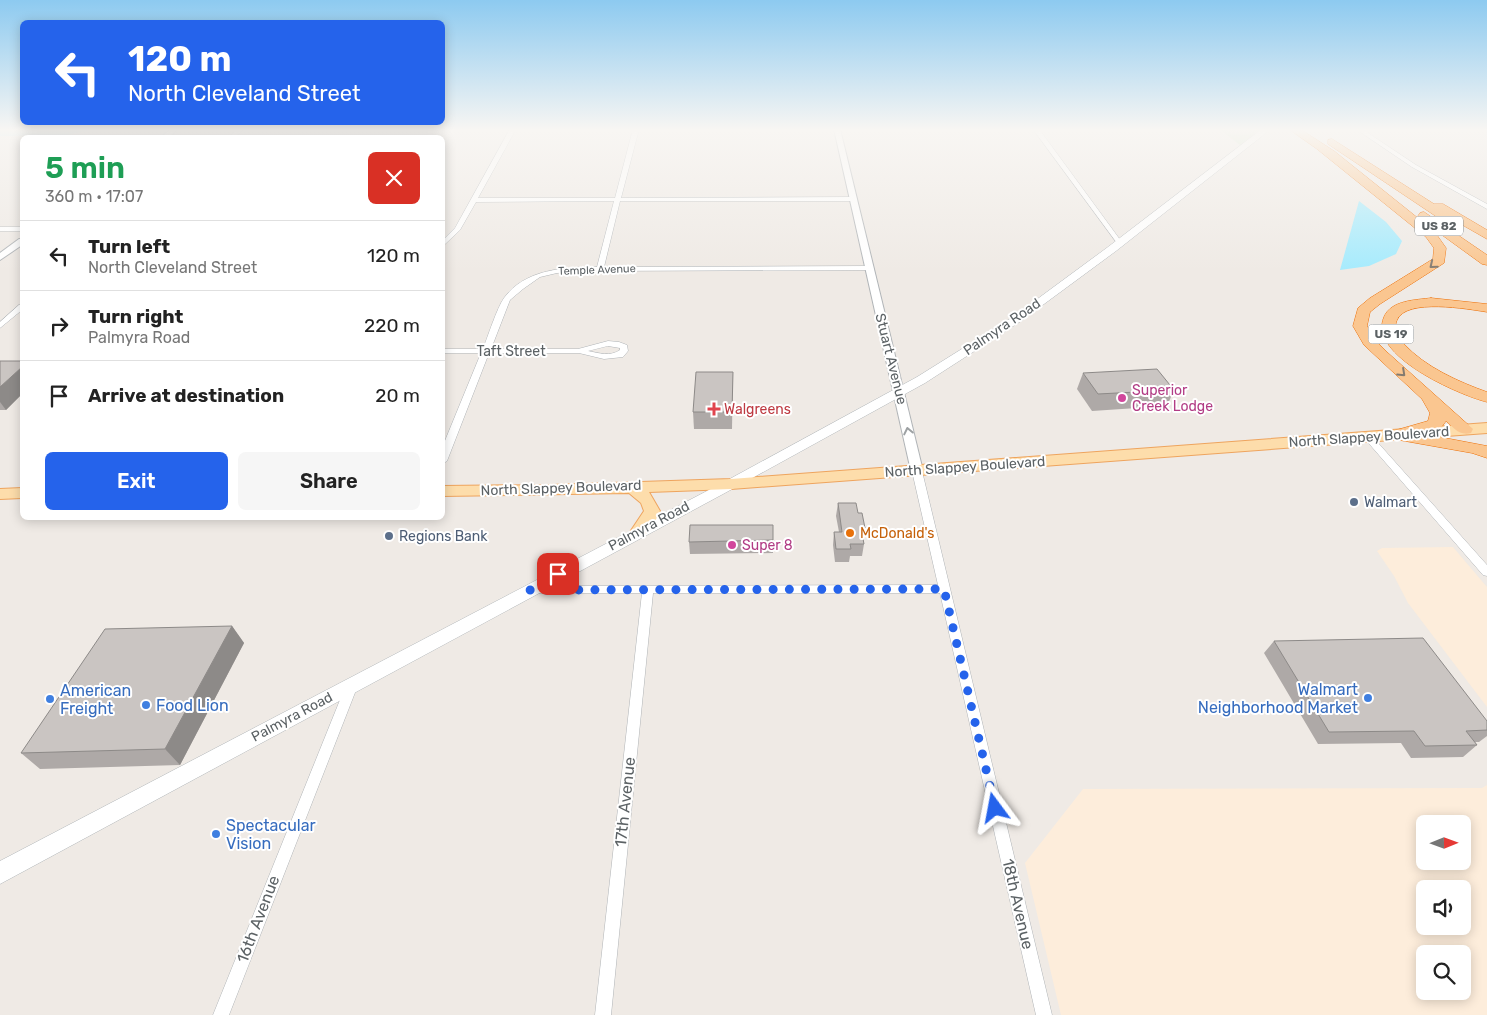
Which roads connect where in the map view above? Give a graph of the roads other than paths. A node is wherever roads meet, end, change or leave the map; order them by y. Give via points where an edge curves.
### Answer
1 (487, 176) edge
2 (625, 176) edge
3 (848, 176) edge
4 (1071, 176) edge
5 (1205, 176) edge
6 (1364, 176) edge
7 (1385, 176) edge
8 (1432, 176) edge
9 (1410, 190) junction
10 (1385, 194) junction
11 (853, 199) junction
12 (474, 200) junction
13 (619, 200) junction
14 (1487, 207) edge
15 (0, 229) edge
16 (20, 229) edge
17 (1487, 235) edge
18 (20, 242) edge
19 (445, 242) edge
20 (1119, 242) junction
21 (1487, 245) edge
22 (0, 257) edge
23 (1487, 261) edge
24 (600, 268) junction
25 (869, 268) junction
26 (1487, 308) edge
27 (20, 309) edge
28 (0, 326) edge
29 (445, 351) edge
30 (486, 351) junction
31 (579, 351) dead end
32 (899, 392) junction
33 (1422, 392) junction
34 (1487, 397) edge
35 (1487, 428) edge
36 (1465, 429) junction
37 (1403, 434) junction
38 (1368, 437) junction
39 (1487, 452) edge
40 (445, 453) edge
41 (917, 470) junction
42 (731, 484) junction
43 (632, 487) junction
44 (445, 491) edge
45 (0, 494) edge
46 (20, 494) edge
47 (638, 532) junction
48 (1487, 572) edge
49 (944, 589) junction
50 (530, 590) junction
51 (648, 590) junction
52 (352, 684) junction
53 (0, 873) edge
54 (221, 1015) edge
55 (603, 1015) edge
56 (1044, 1015) edge

1 - 12 street
2 - 13 street
3 - 11 street, Stuart Avenue
4 - 20 street
5 - 20 main road, Palmyra Road
6 - 10 highway
7 - 9 highway, US 82
8 - 14 street
9 - 17 highway
9 - 21 highway, US 82
10 - 23 highway, US 82
10 -> 33 highway via 1430,234 1441,254 1436,264 1363,311 1360,326 1369,342
11 - 13 street
11 - 25 street, Stuart Avenue
12 - 13 street
12 - 19 street via 458,229
13 - 24 street
15 - 16 street
18 - 22 street
20 - 32 main road, Palmyra Road via 1017,319
24 - 25 street, Temple Avenue
24 - 30 street, Temple Avenue via 557,271 525,283 507,299
25 - 32 street, Stuart Avenue
26 - 34 highway, US 19 via 1448,302 1416,304 1399,310 1388,325 1395,341 1417,363 1444,379
27 - 28 street
29 - 30 street, Taft Street
30 - 31 street, Taft Street
30 - 40 street, Temple Avenue
41 -> 32 street, Stuart Avenue
32 - 42 main road, Palmyra Road
33 - 36 highway
33 - 37 highway via 1436,408 1438,421
35 - 36 main road, North Slappey Boulevard
36 - 37 main road, North Slappey Boulevard
37 - 38 main road, North Slappey Boulevard
37 - 39 highway
38 - 41 main road, North Slappey Boulevard
38 - 48 street
41 - 42 main road, North Slappey Boulevard
41 - 49 street, Stuart Avenue
42 - 43 main road, North Slappey Boulevard
42 - 47 main road, Palmyra Road
43 - 44 main road, North Slappey Boulevard
43 - 47 main road via 645,496 652,511
45 - 46 main road
47 - 50 main road, Palmyra Road
49 - 51 street
49 - 56 street, 18th Avenue
50 - 51 street
50 - 52 main road, Palmyra Road
51 - 55 street, 17th Avenue
52 - 53 main road, Palmyra Road
52 - 54 street, 16th Avenue

